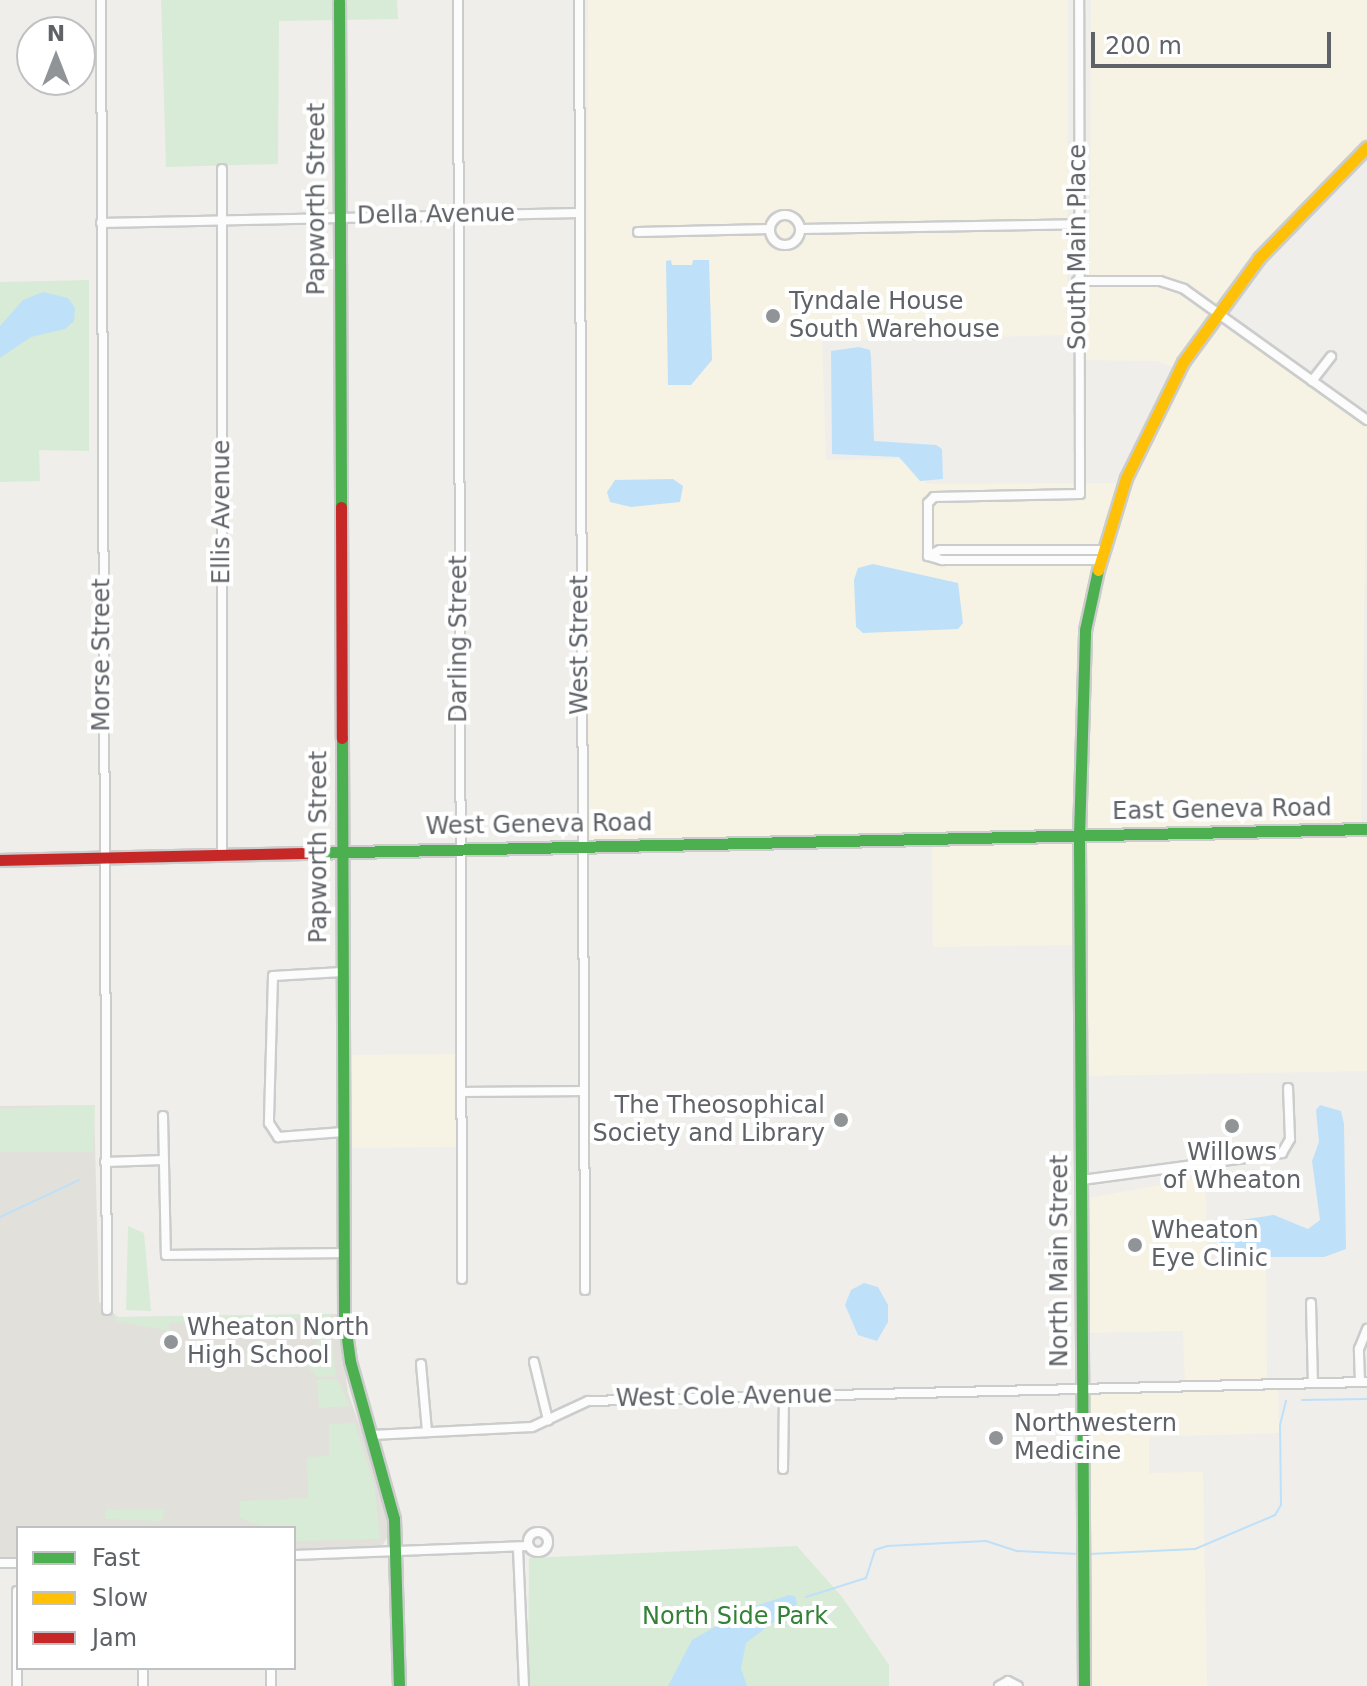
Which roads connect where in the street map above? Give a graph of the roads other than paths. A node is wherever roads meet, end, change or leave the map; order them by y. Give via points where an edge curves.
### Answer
1 (101, 0) edge
2 (458, 0) edge
3 (579, 0) edge
4 (1079, 0) edge
5 (339, 1) edge
6 (1367, 147) edge
7 (222, 169) dead end
8 (579, 213) junction
9 (459, 216) junction
10 (340, 217) junction
11 (222, 219) junction
12 (101, 223) junction
13 (1078, 224) junction
14 (770, 229) junction
15 (801, 229) junction
16 (638, 232) dead end
17 (1077, 281) junction
18 (1217, 311) junction
19 (1331, 357) dead end
20 (1312, 381) junction
21 (1367, 420) edge
22 (1101, 555) junction
23 (1367, 829) edge
24 (1079, 836) junction
25 (581, 846) junction
26 (459, 849) junction
27 (341, 852) junction
28 (222, 855) junction
29 (103, 857) junction
30 (0, 860) edge
31 (342, 972) junction
32 (1288, 1088) dead end
33 (583, 1091) junction
34 (461, 1092) junction
35 (163, 1116) dead end
36 (343, 1132) junction
37 (164, 1160) junction
38 (105, 1162) junction
39 (1082, 1180) junction
40 (344, 1253) junction
41 (462, 1279) dead end
42 (585, 1290) dead end
43 (1311, 1303) dead end
44 (107, 1310) dead end
45 (1367, 1329) edge
46 (534, 1362) dead end
47 (421, 1364) dead end
48 (1363, 1382) edge
49 (1313, 1383) junction
50 (1083, 1388) junction
51 (784, 1396) junction
52 (548, 1420) junction
53 (427, 1431) junction
54 (372, 1435) junction
55 (783, 1469) dead end
56 (529, 1546) dead end
57 (518, 1549) junction
58 (396, 1552) junction
59 (296, 1555) edge
60 (399, 1686) edge
61 (524, 1686) edge
62 (999, 1686) edge
63 (1018, 1686) edge
64 (1084, 1686) edge

1 - 12 street, Morse Street
2 - 9 street, Darling Street
3 - 8 street, West Street
4 - 13 street, South Main Place
5 - 10 street, Papworth Street
6 - 18 street, North Main Street via 1267,250
7 - 11 street, Ellis Avenue
8 - 9 street, Della Avenue
8 - 25 street, West Street
9 - 10 street, Della Avenue
9 - 26 street, Darling Street
10 - 11 street, Della Avenue
10 - 27 street, Papworth Street
11 - 12 street, Della Avenue
11 - 28 street, Ellis Avenue
12 - 29 street, Morse Street
13 - 15 street
13 - 17 street, South Main Place
14 - 15 street via 778,216 788,215
14 - 15 street via 776,242 785,245 795,242
14 - 16 street
17 - 18 street via 1160,281
17 - 22 street, South Main Place via 1080,494 934,497 928,503 928,556 940,550
18 - 20 street
18 - 22 street, North Main Street via 1154,414
19 - 20 street
20 - 21 street
22 - 24 street, North Main Street via 1082,655
23 - 24 street, East Geneva Road
24 - 25 street, West Geneva Road
24 - 39 street, North Main Street
25 - 26 street, West Geneva Road
25 - 33 street, West Street
26 - 27 street, West Geneva Road
26 - 34 street, Darling Street
27 - 28 street, West Geneva Road
27 - 31 street, Papworth Street
28 - 29 street, West Geneva Road
29 - 30 street, West Geneva Road
29 - 38 street, Morse Street
31 - 36 street, Papworth Street
31 - 36 street via 273,976 269,1123 278,1137
32 - 39 street via 1290,1139 1282,1153
33 - 34 street
33 - 42 street, West Street
34 - 41 street, Darling Street
35 - 37 street
36 - 40 street, Papworth Street
37 - 38 street
37 - 40 street via 166,1255
38 - 44 street, Morse Street
39 - 50 street, North Main Street
40 - 54 street, Papworth Street via 346,1334
43 - 49 street
45 - 48 street via 1359,1349
46 - 52 street
47 - 53 street
48 - 49 street, West Cole Avenue
49 - 50 street, West Cole Avenue
50 - 51 street, West Cole Avenue
50 - 64 street, North Main Street
51 - 52 street, West Cole Avenue via 588,1401
51 - 55 street
52 - 53 street, West Cole Avenue via 523,1428
53 - 54 street, West Cole Avenue
54 - 58 street, Papworth Street via 390,1499
56 - 57 street
57 - 58 street
57 - 61 street
58 - 59 street
58 - 60 street, Papworth Street
62 - 63 street via 1008,1681

